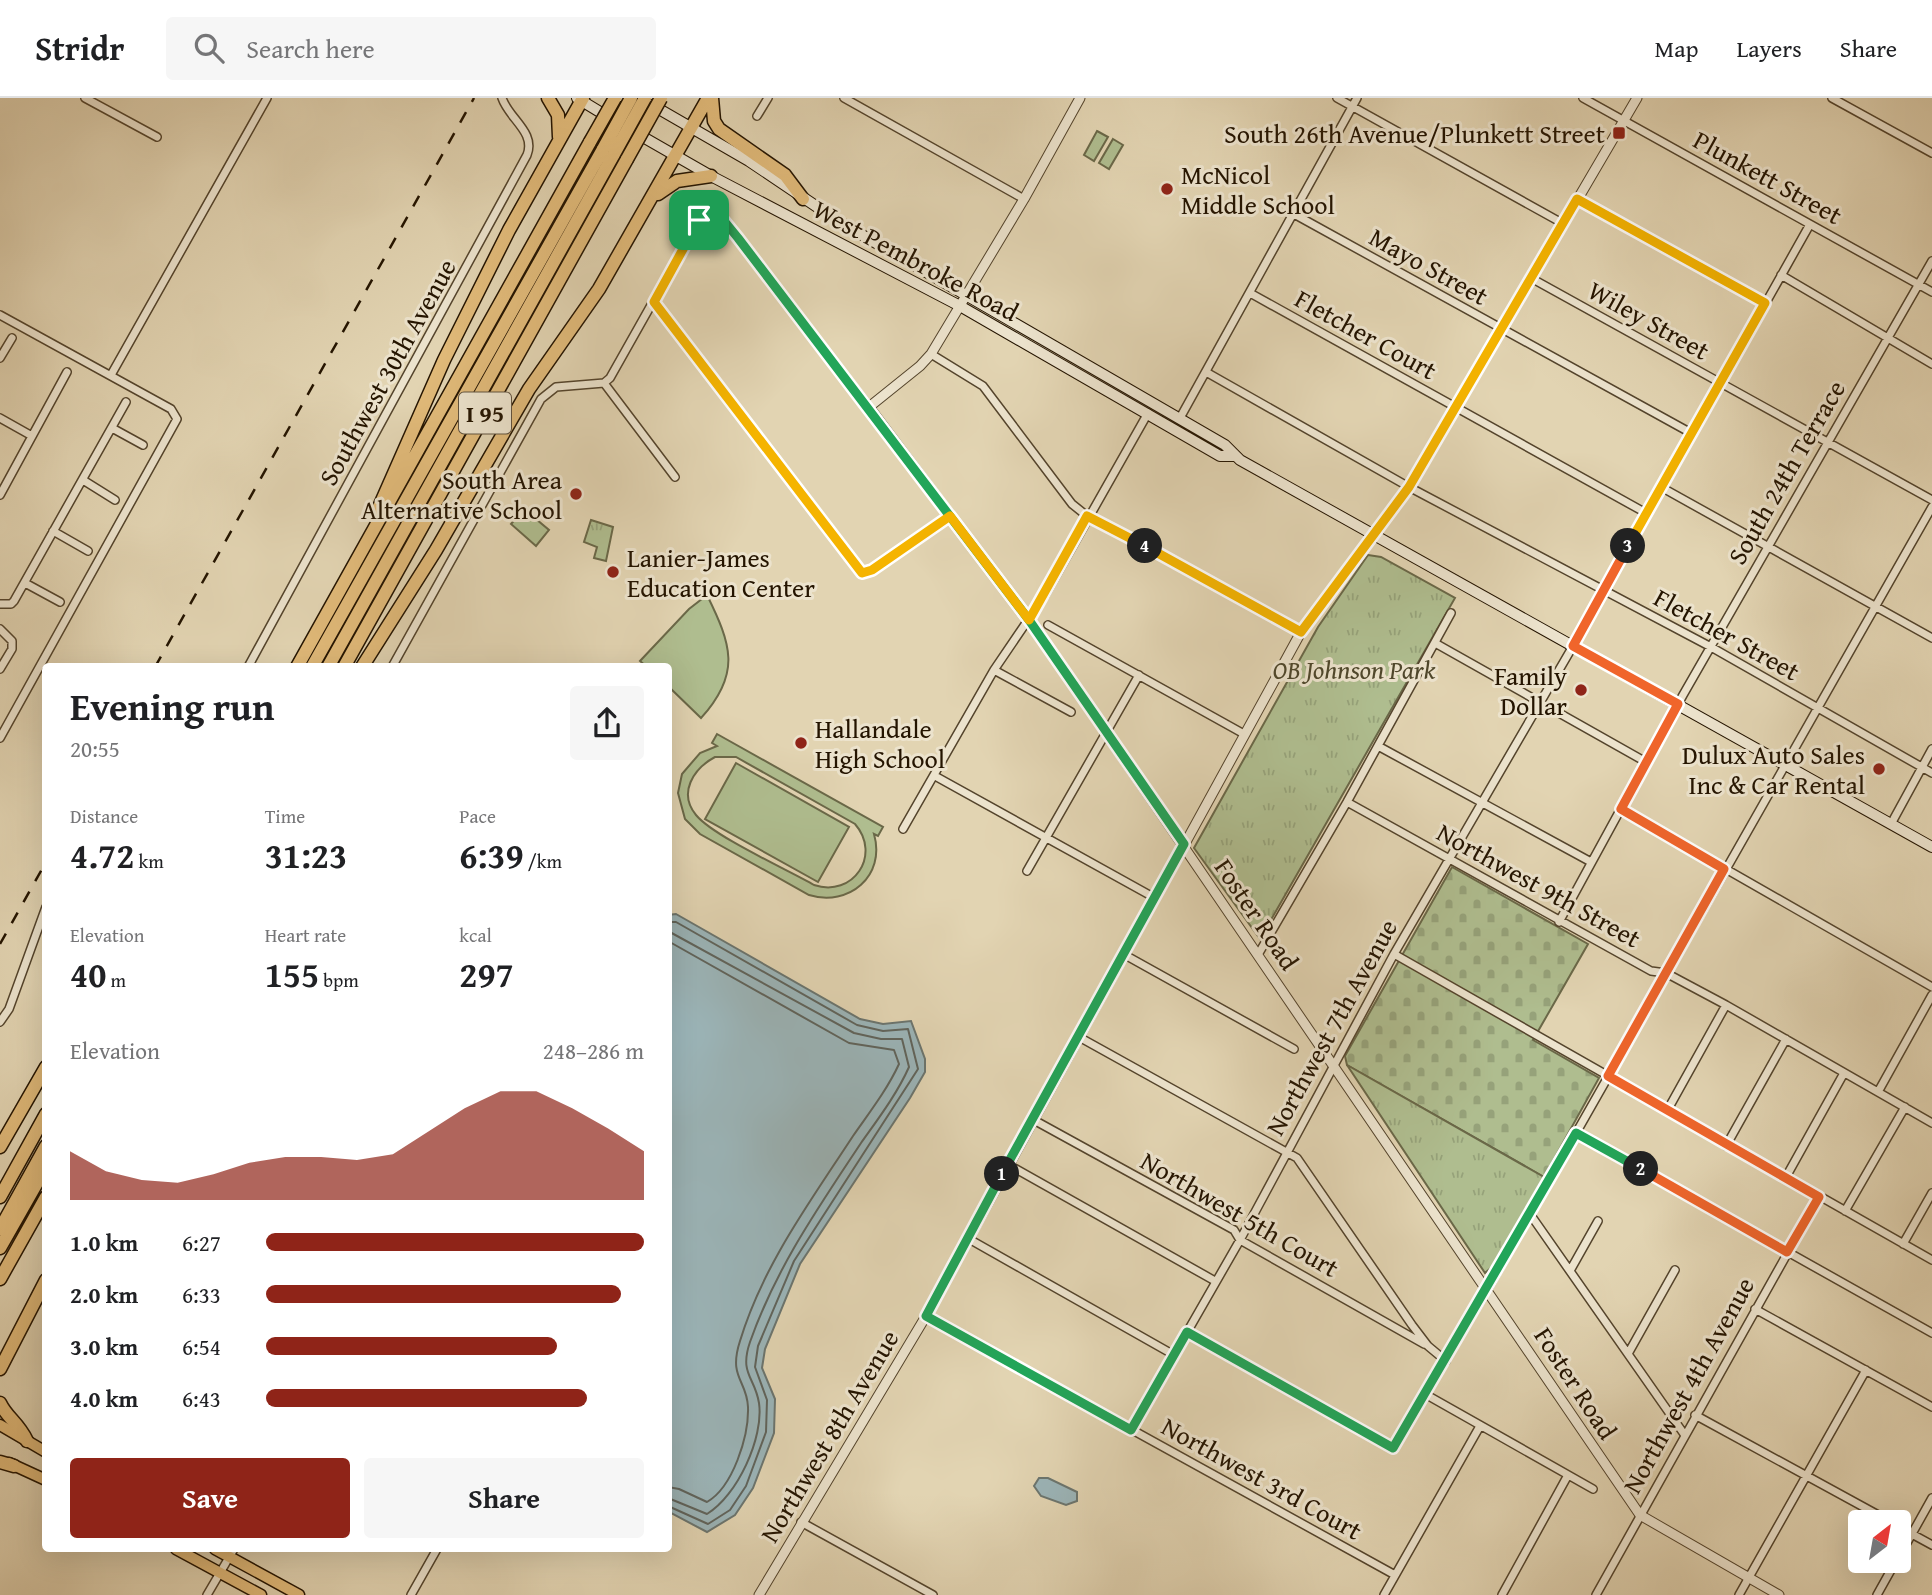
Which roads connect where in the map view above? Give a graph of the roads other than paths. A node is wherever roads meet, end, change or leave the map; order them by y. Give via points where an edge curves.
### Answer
1 (85, 98) edge
2 (267, 98) edge
3 (502, 98) edge
4 (548, 98) edge
5 (615, 98) edge
6 (631, 98) edge
7 (639, 98) edge
8 (645, 98) edge
9 (661, 98) edge
10 (710, 98) edge
11 (768, 98) edge
12 (844, 98) edge
13 (1080, 98) edge
14 (1337, 98) edge
15 (1357, 98) edge
16 (1583, 98) edge
17 (1637, 98) edge
18 (1832, 98) edge
19 (581, 99) edge
20 (1352, 106) junction
21 (757, 116) dead end
22 (1624, 121) junction
23 (691, 127) junction
24 (157, 137) dead end
25 (559, 139) junction
26 (608, 152) junction
27 (1932, 153) edge
28 (675, 157) junction
29 (711, 176) junction
30 (652, 199) junction
31 (803, 199) junction
32 (1024, 199) junction
33 (1577, 199) junction
34 (1294, 214) junction
35 (1562, 223) junction
36 (1810, 226) junction
37 (1932, 261) edge
38 (1781, 275) junction
39 (1531, 278) junction
40 (1918, 284) junction
41 (1932, 292) edge
42 (1250, 293) junction
43 (966, 295) junction
44 (654, 302) junction
45 (1765, 303) junction
46 (960, 306) junction
47 (0, 315) edge
48 (1501, 330) junction
49 (12, 338) dead end
50 (1886, 338) junction
51 (931, 354) junction
52 (0, 358) edge
53 (1932, 364) edge
54 (67, 372) dead end
55 (1206, 372) junction
56 (111, 375) junction
57 (604, 383) junction
58 (1720, 383) junction
59 (126, 402) dead end
60 (869, 407) junction
61 (1456, 408) junction
62 (1148, 413) junction
63 (0, 418) edge
64 (1180, 418) junction
65 (112, 428) junction
66 (1691, 433) junction
67 (33, 436) junction
68 (1827, 443) junction
69 (143, 445) dead end
70 (1235, 456) junction
71 (675, 477) dead end
72 (83, 480) junction
73 (1409, 487) junction
74 (1661, 487) junction
75 (0, 495) edge
76 (115, 499) dead end
77 (1932, 500) edge
78 (1932, 507) edge
79 (1646, 513) junction
80 (950, 516) junction
81 (1087, 516) junction
82 (53, 531) junction
83 (1373, 534) junction
84 (1767, 547) junction
85 (88, 551) dead end
86 (361, 554) junction
87 (25, 583) junction
88 (1604, 590) junction
89 (60, 602) dead end
90 (0, 604) edge
91 (1875, 606) junction
92 (1451, 613) dead end
93 (1029, 620) junction
94 (1048, 625) dead end
95 (0, 629) edge
96 (1301, 632) junction
97 (1932, 638) edge
98 (1435, 643) junction
99 (1573, 646) junction
100 (1711, 647) junction
101 (250, 663) edge
102 (299, 663) edge
103 (314, 663) edge
104 (330, 663) edge
105 (346, 663) edge
106 (365, 663) edge
107 (394, 663) edge
108 (0, 669) edge
109 (994, 670) junction
110 (1139, 675) junction
111 (1539, 701) junction
112 (1678, 704) junction
113 (1815, 709) junction
114 (1071, 712) dead end
115 (1105, 733) junction
116 (1244, 734) junction
117 (0, 738) edge
118 (1378, 746) junction
119 (1932, 749) edge
120 (1646, 762) junction
121 (1785, 763) junction
122 (1922, 767) junction
123 (1932, 773) edge
124 (934, 776) junction
125 (1347, 802) junction
126 (1482, 803) junction
127 (1621, 809) junction
128 (1891, 824) junction
129 (903, 829) dead end
130 (1045, 837) junction
131 (1184, 844) junction
132 (1932, 847) edge
133 (1449, 859) junction
134 (1591, 862) junction
135 (1724, 869) junction
136 (1027, 871) dead end
137 (1155, 898) junction
138 (42, 918) edge
139 (1559, 922) junction
140 (1259, 953) junction
141 (1394, 954) junction
142 (1125, 955) junction
143 (1666, 972) junction
144 (1932, 987) edge
145 (1932, 995) edge
146 (1726, 1005) junction
147 (0, 1022) edge
148 (1079, 1037) junction
149 (1786, 1039) junction
150 (1294, 1049) dead end
151 (1334, 1063) junction
152 (1844, 1073) junction
153 (42, 1074) edge
154 (1608, 1076) junction
155 (1878, 1092) junction
156 (1905, 1107) junction
157 (1667, 1111) junction
158 (1032, 1119) junction
159 (42, 1121) edge
160 (1932, 1124) edge
161 (1576, 1133) junction
162 (42, 1139) edge
163 (1726, 1146) junction
164 (0, 1147) edge
165 (1287, 1151) junction
166 (42, 1153) edge
167 (21, 1158) junction
168 (1007, 1164) junction
169 (42, 1174) edge
170 (1786, 1177) junction
171 (42, 1187) edge
172 (1932, 1193) edge
173 (0, 1197) edge
174 (1819, 1197) junction
175 (42, 1204) edge
176 (1845, 1211) junction
177 (1530, 1214) junction
178 (1598, 1222) dead end
179 (0, 1229) edge
180 (969, 1239) junction
181 (1240, 1240) junction
182 (1903, 1244) junction
183 (0, 1248) edge
184 (1787, 1252) junction
185 (14, 1254) junction
186 (1932, 1260) edge
187 (1571, 1269) junction
188 (1675, 1270) dead end
189 (0, 1279) edge
190 (1215, 1281) junction
191 (42, 1288) edge
192 (1488, 1288) junction
193 (1755, 1309) junction
194 (926, 1316) junction
195 (1187, 1332) junction
196 (1932, 1333) edge
197 (1427, 1346) junction
198 (1629, 1352) junction
199 (1174, 1354) junction
200 (1446, 1361) junction
201 (0, 1369) edge
202 (1866, 1370) junction
203 (1425, 1394) junction
204 (0, 1403) edge
205 (1932, 1407) edge
206 (1695, 1415) junction
207 (0, 1425) edge
208 (1480, 1426) junction
209 (1131, 1430) junction
210 (1684, 1434) junction
211 (27, 1441) junction
212 (42, 1450) edge
213 (0, 1460) edge
214 (14, 1466) joint
215 (1568, 1475) junction
216 (1807, 1475) junction
217 (42, 1478) edge
218 (1592, 1489) dead end
219 (1932, 1498) edge
220 (1870, 1510) edge
221 (1640, 1515) junction
222 (801, 1522) junction
223 (1912, 1534) joint
224 (1932, 1545) edge
225 (182, 1552) edge
226 (435, 1552) edge
227 (232, 1553) edge
228 (220, 1573) junction
229 (1890, 1573) edge
230 (1395, 1575) junction
231 (1749, 1578) junction
232 (412, 1593) edge
233 (207, 1595) edge
234 (261, 1595) edge
235 (299, 1595) edge
236 (759, 1595) edge
237 (933, 1595) edge
238 (1384, 1595) edge
239 (1502, 1595) edge
240 (1596, 1595) edge
241 (1740, 1595) edge
242 (1779, 1595) edge
243 (1877, 1595) edge

1 - 24 street
2 - 56 street
3 - 101 street, Southwest 30th Avenue via 528,136 527,155
4 - 25 highway via 558,114
5 - 86 highway, I 95, bridge
6 - 26 highway, bridge
7 - 23 main road, West Pembroke Road
8 - 26 highway, bridge
9 - 105 highway, I 95, bridge
10 - 23 highway
10 - 31 highway via 719,129 785,175
11 - 21 street
12 - 32 street
13 - 32 street
14 - 20 street
15 - 20 street
16 - 22 street, Plunkett Street
17 - 22 street, Northwest 8th Avenue
18 - 27 street
19 - 25 highway
19 - 28 main road, West Pembroke Road
20 - 34 street
20 - 35 street
22 - 33 street, Northwest 8th Avenue
22 - 36 street, Plunkett Street
23 - 28 highway
23 - 31 main road, West Pembroke Road
25 - 86 highway via 444,360
26 - 103 highway
26 - 104 highway
28 - 29 main road, West Pembroke Road
28 - 30 highway
29 - 30 highway via 677,181
29 - 46 main road, West Pembroke Road
30 - 106 highway via 599,289 529,389
31 - 43 main road, West Pembroke Road
32 - 43 street
33 - 35 street, Northwest 8th Avenue
33 - 45 street
34 - 42 street
34 - 48 street, Mayo Street
35 - 39 street, Northwest 8th Avenue
36 - 38 street, Northwest 7th Avenue
36 - 40 street, Plunkett Street
37 - 40 street, South 24th Terrace
38 - 45 street, Northwest 7th Avenue
38 - 50 street
39 - 48 street, Northwest 8th Avenue
39 - 58 street, Wiley Street
40 - 41 street, Plunkett Street
40 - 50 street, South 24th Terrace
42 - 55 street
42 - 61 street, Fletcher Court
43 - 46 street
43 - 64 main road, West Pembroke Road
44 - 57 street
44 - 60 street, Foster Road via 704,214 713,211
44 - 80 street via 862,573
45 - 58 street, Northwest 7th Avenue
46 - 51 street
46 - 62 main road, West Pembroke Road
47 - 56 street
48 - 61 street, Northwest 8th Avenue
48 - 66 street, Mayo Street
49 - 52 street
50 - 53 street
50 - 68 street, South 24th Terrace
51 - 60 street
51 - 81 street via 983,386 1072,504
54 - 67 street
55 - 64 street
55 - 73 street, Fletcher Street
56 - 117 street via 172,409 176,423
57 - 71 street
57 - 107 street via 556,387 541,399
58 - 66 street, Northwest 7th Avenue
58 - 68 street, Wiley Street
59 - 65 street
60 - 80 street, Foster Road
61 - 73 street, Northwest 8th Avenue
61 - 79 street, Fletcher Court
62 - 70 main road, West Pembroke Road via 1220,456
62 - 81 street
63 - 67 street
64 - 70 main road, West Pembroke Road
65 - 69 street
65 - 72 street
66 - 74 street, Northwest 7th Avenue
67 - 75 street
68 - 77 street, Wiley Street
68 - 84 street, South 24th Terrace
70 - 83 main road, West Pembroke Road
72 - 76 street
72 - 82 street
73 - 83 street, Northwest 8th Avenue
73 - 88 street, Fletcher Street
74 - 79 street, Northwest 7th Avenue
74 - 84 street
78 - 91 street
79 - 88 street, Northwest 7th Avenue
80 - 93 street, Foster Road
81 - 93 street
81 - 96 street
82 - 85 street
82 - 87 street
83 - 96 street, Northwest 8th Avenue
83 - 99 main road, West Pembroke Road
84 - 91 street
84 - 100 street, South 24th Terrace
86 - 102 highway, I 95
87 - 89 street
87 - 90 street via 11,604
88 - 99 street, Northwest 7th Avenue
88 - 100 street, Fletcher Street
91 - 97 street
91 - 113 street
92 - 98 street
93 - 109 street
93 - 115 street, Foster Road
94 - 110 street
95 - 108 street via 12,641
96 - 116 street, Northwest 8th Avenue
98 - 111 street
98 - 118 street
99 - 111 street, Northwest 7th Avenue
99 - 112 main road, West Pembroke Road
100 - 112 street, South 24th Terrace
100 - 113 street, Fletcher Street
109 - 114 street
109 - 124 street
110 - 115 street
110 - 116 street
111 - 120 street
111 - 126 street, Northwest 7th Avenue
112 - 120 street, South 24th Terrace
112 - 121 main road, West Pembroke Road
113 - 121 street
113 - 122 street, Fletcher Street
115 - 130 street
115 - 131 street, Foster Road
116 - 131 street, Northwest 8th Avenue
118 - 125 street
118 - 126 street
119 - 122 street
120 - 127 street, South 24th Terrace
121 - 128 main road, West Pembroke Road
121 - 135 street
122 - 123 street, Fletcher Street
122 - 128 street
124 - 129 street
124 - 130 street
125 - 133 street, Northwest 9th Street
125 - 140 street
126 - 133 street, Northwest 7th Avenue
126 - 134 street
127 - 134 street, South 24th Terrace
127 - 135 street
128 - 132 main road, West Pembroke Road
130 - 136 street
130 - 137 street
131 - 137 street, Northwest 8th Avenue
131 - 140 street, Foster Road
133 - 139 street, Northwest 9th Street
133 - 141 street, Northwest 7th Avenue
134 - 139 street, South 24th Terrace
135 - 143 street
135 - 144 street
137 - 142 street, Northwest 8th Avenue
138 - 147 street
139 - 143 street, Northwest 9th Street via 1651,971
140 - 151 street, Foster Road
141 - 151 street, Northwest 7th Avenue
141 - 154 street
142 - 148 street, Northwest 8th Avenue
142 - 150 street
143 - 146 street, Northwest 9th Street
143 - 154 street
145 - 155 street
146 - 149 street, Northwest 9th Street
146 - 157 street
148 - 158 street, Northwest 8th Avenue
148 - 165 street
149 - 152 street, Northwest 9th Street
149 - 163 street
151 - 165 street, Northwest 7th Avenue
151 - 192 street, Foster Road
152 - 155 street, Northwest 9th Street
152 - 170 street
153 - 164 highway
154 - 157 street
154 - 161 street
155 - 156 street, Northwest 9th Street
156 - 160 street, Northwest 9th Street
156 - 176 street
157 - 163 street
158 - 168 street, Northwest 8th Avenue
158 - 181 street, Northwest 5th Court via 1234,1230
159 - 167 highway
161 - 177 street
161 - 184 street
162 - 167 highway
163 - 170 street
165 - 181 street, Northwest 7th Avenue
165 - 197 street via 1297,1158
166 - 179 highway
167 - 173 highway
168 - 180 street, Northwest 8th Avenue
168 - 190 street
169 - 183 highway
170 - 174 street
171 - 185 highway
172 - 182 street
174 - 176 street
174 - 184 street, Northwest 4th Avenue
175 - 185 highway
176 - 182 street
177 - 187 street
177 - 192 street
178 - 187 street
180 - 194 street, Northwest 8th Avenue
180 - 199 street
181 - 190 street, Northwest 7th Avenue
181 - 197 street, Northwest 5th Court
182 - 186 street
184 - 193 street, Northwest 4th Avenue
184 - 196 street
185 - 189 highway
187 - 198 street
188 - 198 street
190 - 195 street, Northwest 7th Avenue
191 - 201 highway
192 - 200 street
192 - 221 street, Foster Road
193 - 202 street
193 - 206 street, Northwest 4th Avenue
194 - 209 street, Northwest 3rd Court
194 - 222 street, Northwest 8th Avenue
195 - 199 street, Northwest 7th Avenue
195 - 203 street via 1393,1448
197 - 200 street
198 - 210 street
199 - 209 street, Northwest 7th Avenue
200 - 203 street
202 - 205 street
202 - 216 street
203 - 208 street
204 - 211 highway via 18,1422
206 - 210 street, Northwest 4th Avenue
206 - 216 street
207 - 211 main road
208 - 215 street
208 - 230 street
209 - 230 street, Northwest 3rd Court
210 - 221 street, Northwest 4th Avenue
211 - 212 main road
213 - 214 highway
214 - 217 main road
215 - 218 street
215 - 239 street
216 - 220 street
216 - 231 street
219 - 223 street
221 - 231 street
221 - 240 street, Northwest 4th Avenue
222 - 236 street, Northwest 8th Avenue
222 - 237 street
223 - 224 street
225 - 228 main road
226 - 232 street
227 - 228 street
227 - 235 main road
228 - 233 street
228 - 234 main road
229 - 243 street
230 - 238 street
231 - 241 street
231 - 242 street

